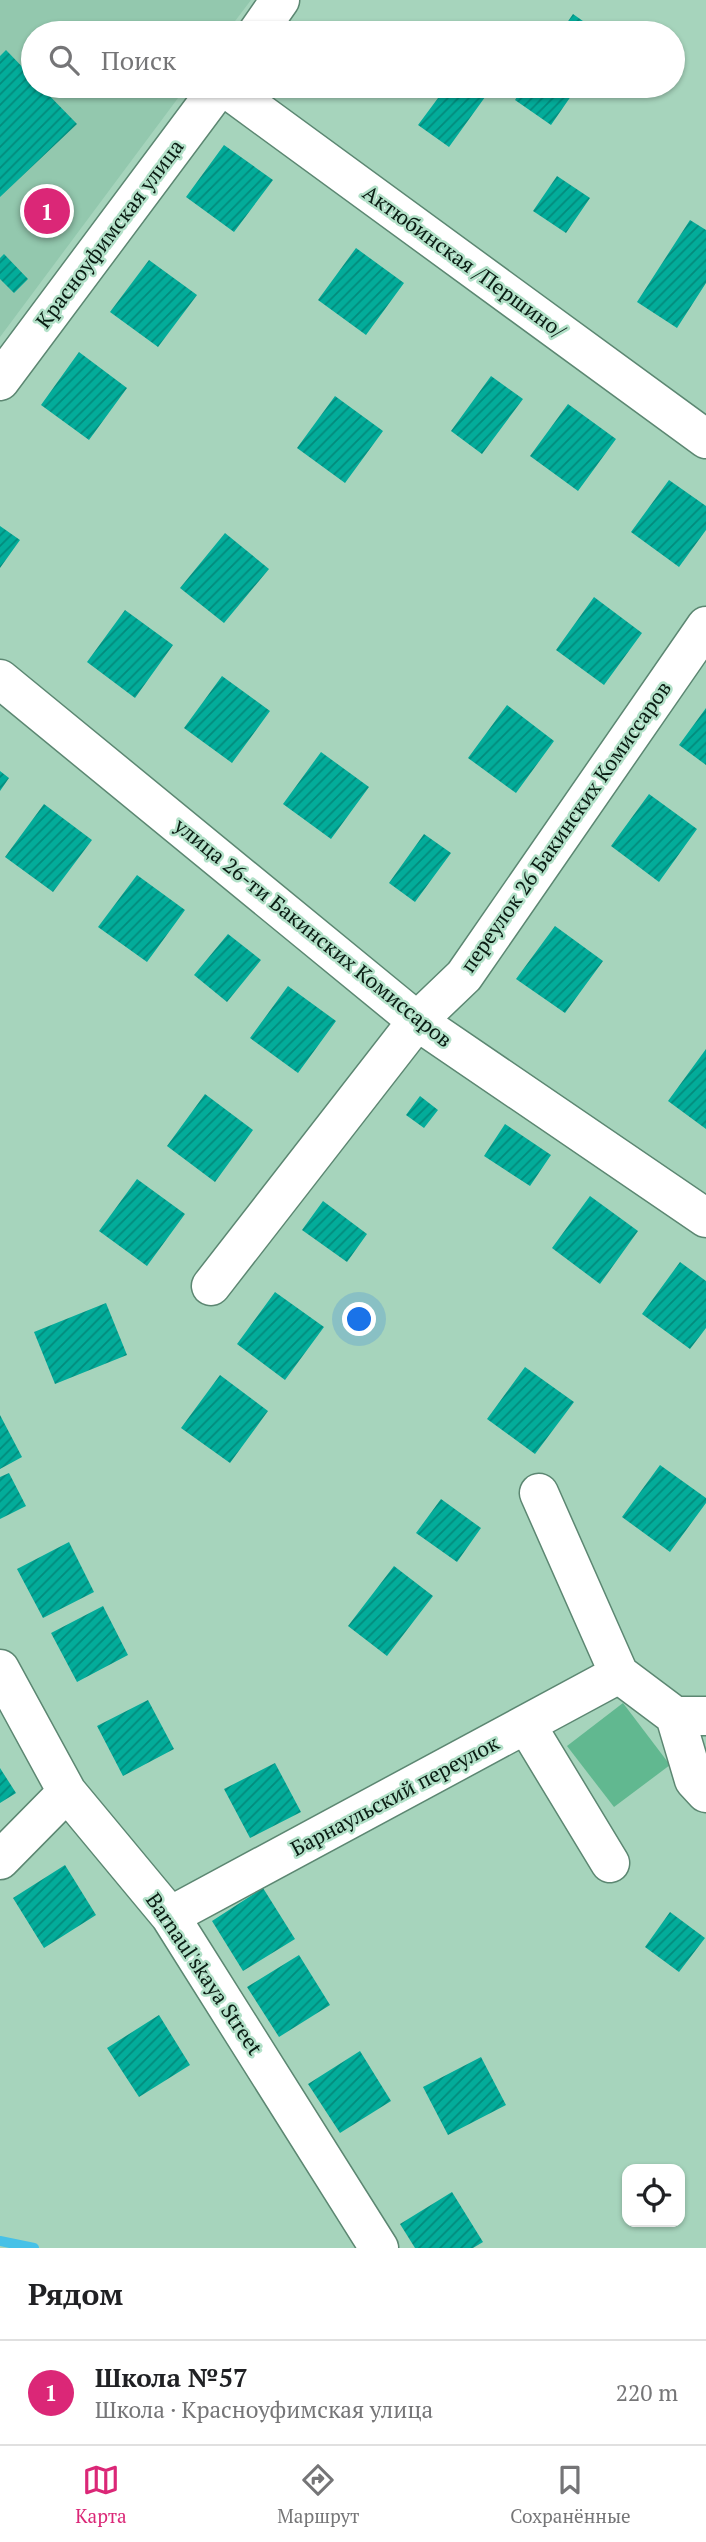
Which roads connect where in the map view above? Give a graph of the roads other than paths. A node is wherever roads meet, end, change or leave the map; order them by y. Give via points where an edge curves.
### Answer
1 (280, 0) edge
2 (265, 21) edge
3 (212, 98) edge
4 (237, 98) edge
5 (0, 381) edge
6 (706, 439) edge
7 (706, 626) edge
8 (0, 679) edge
9 (416, 1021) junction
10 (703, 1211) edge
11 (211, 1286) dead end
12 (539, 1493) dead end
13 (0, 1669) edge
14 (619, 1674) junction
15 (690, 1716) edge
16 (527, 1726) junction
17 (68, 1792) junction
18 (706, 1793) edge
19 (0, 1860) edge
20 (610, 1863) dead end
21 (170, 1916) junction
22 (379, 2248) edge

1 - 2 street
3 - 5 street, Красноуфимская улица
4 - 6 street, Актюбинская /Першино/
7 - 9 street, переулок 26 Бакинских Комиссаров via 464,976
8 - 9 street, улица 26-ти Бакинских Комиссаров
9 - 10 street, улица 26-ти Бакинских Комиссаров
9 - 11 street, переулок 26 Бакинских Комиссаров
12 - 14 street
13 - 17 street, Barnaul'skaya Street
14 - 15 street
14 - 16 street, Барнаульский переулок
15 - 18 street via 695,1780
16 - 20 street
16 - 21 street, Барнаульский переулок
17 - 19 street
17 - 21 street, Barnaul'skaya Street
21 - 22 street, Barnaul'skaya Street

